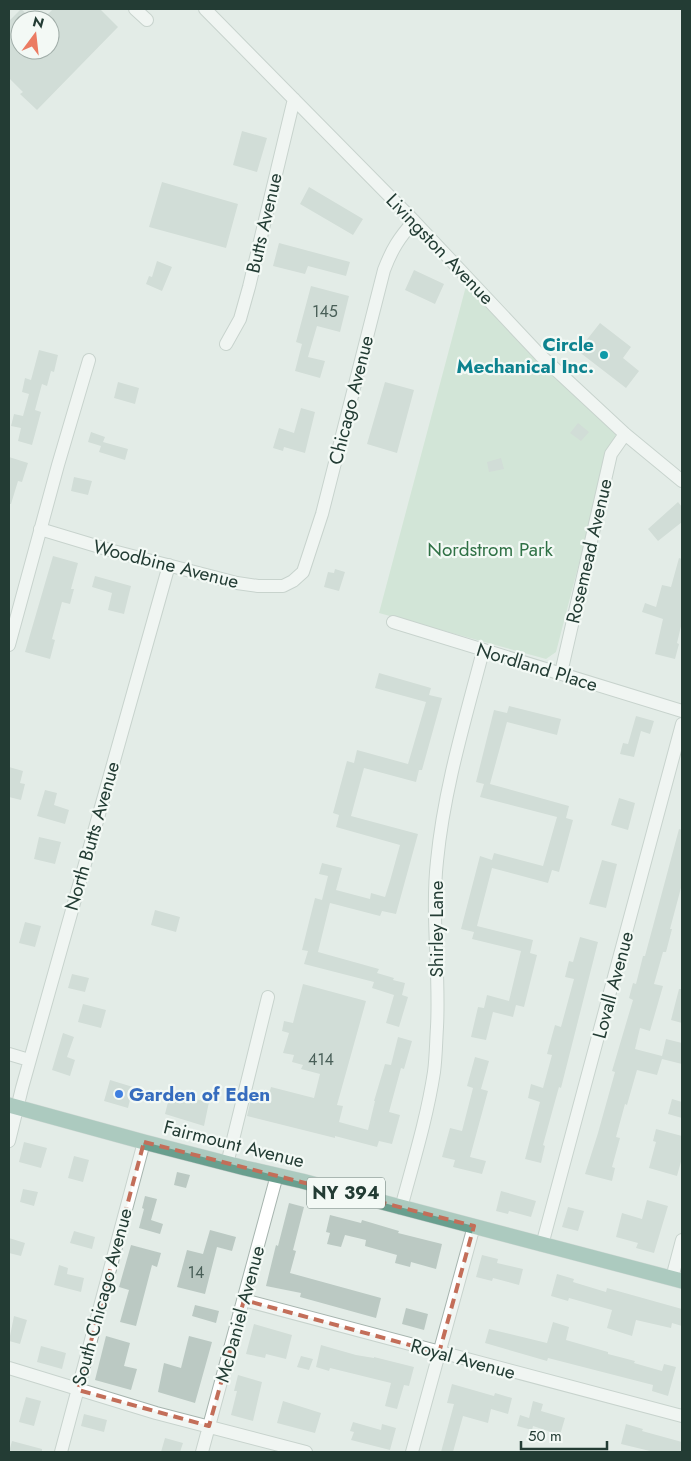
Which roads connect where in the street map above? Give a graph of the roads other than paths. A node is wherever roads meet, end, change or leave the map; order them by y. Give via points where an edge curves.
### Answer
1 (135, 9) edge
2 (205, 9) edge
3 (147, 20) dead end
4 (294, 99) junction
5 (414, 221) junction
6 (226, 344) dead end
7 (89, 360) dead end
8 (625, 434) junction
9 (682, 481) edge
10 (40, 530) junction
11 (169, 565) junction
12 (292, 581) joint
13 (393, 622) dead end
14 (9, 645) edge
15 (483, 651) junction
16 (561, 673) junction
17 (682, 711) edge
18 (682, 724) edge
19 (268, 997) dead end
20 (9, 1054) edge
21 (30, 1060) junction
22 (13, 1106) edge
23 (9, 1141) edge
24 (144, 1142) junction
25 (227, 1164) junction
26 (277, 1176) junction
27 (401, 1208) junction
28 (474, 1226) junction
29 (682, 1240) edge
30 (542, 1245) junction
31 (677, 1280) edge
32 (244, 1300) junction
33 (440, 1353) junction
34 (9, 1368) edge
35 (78, 1390) junction
36 (682, 1416) edge
37 (209, 1426) junction
38 (61, 1452) edge
39 (202, 1452) edge
40 (306, 1452) edge
41 (412, 1452) edge

1 - 3 street
2 - 4 street, Livingston Avenue
4 - 5 street, Livingston Avenue
4 - 6 street, Butts Avenue via 249,287 240,319
5 - 8 street, Livingston Avenue via 540,355
5 - 12 street, Chicago Avenue via 392,249 384,270 322,514 303,572
7 - 10 street
8 - 9 street, Livingston Avenue
8 - 16 street, Rosemead Avenue via 611,454
10 - 11 street, Woodbine Avenue
10 - 14 street
11 - 12 street, Woodbine Avenue via 258,586 283,586
11 - 21 street, North Butts Avenue
13 - 15 street, Nordland Place
15 - 16 street, Nordland Place
15 - 27 street, Shirley Lane via 441,825 435,893 437,1024 434,1071 423,1129
16 - 17 street, Nordland Place
18 - 30 street, Lovall Avenue
19 - 25 street
20 - 21 street
21 - 22 street, North Butts Avenue
22 - 23 street, North Butts Avenue
22 - 24 main road, Fairmount Avenue / NY 394
24 - 25 main road, Fairmount Avenue / NY 394
24 - 35 street, South Chicago Avenue
25 - 26 main road, Fairmount Avenue / NY 394
26 - 27 main road, Fairmount Avenue / NY 394
26 - 32 street, McDaniel Avenue
27 - 28 main road, Fairmount Avenue / NY 394
28 - 30 main road, Fairmount Avenue / NY 394
28 - 33 street
29 - 31 street
30 - 31 main road, Fairmount Avenue / NY 394
32 - 33 street, Royal Avenue
32 - 37 street, McDaniel Avenue
33 - 36 street, Royal Avenue
33 - 41 street
34 - 35 street
35 - 37 street
35 - 38 street, South Chicago Avenue
37 - 39 street, McDaniel Avenue
37 - 40 street

